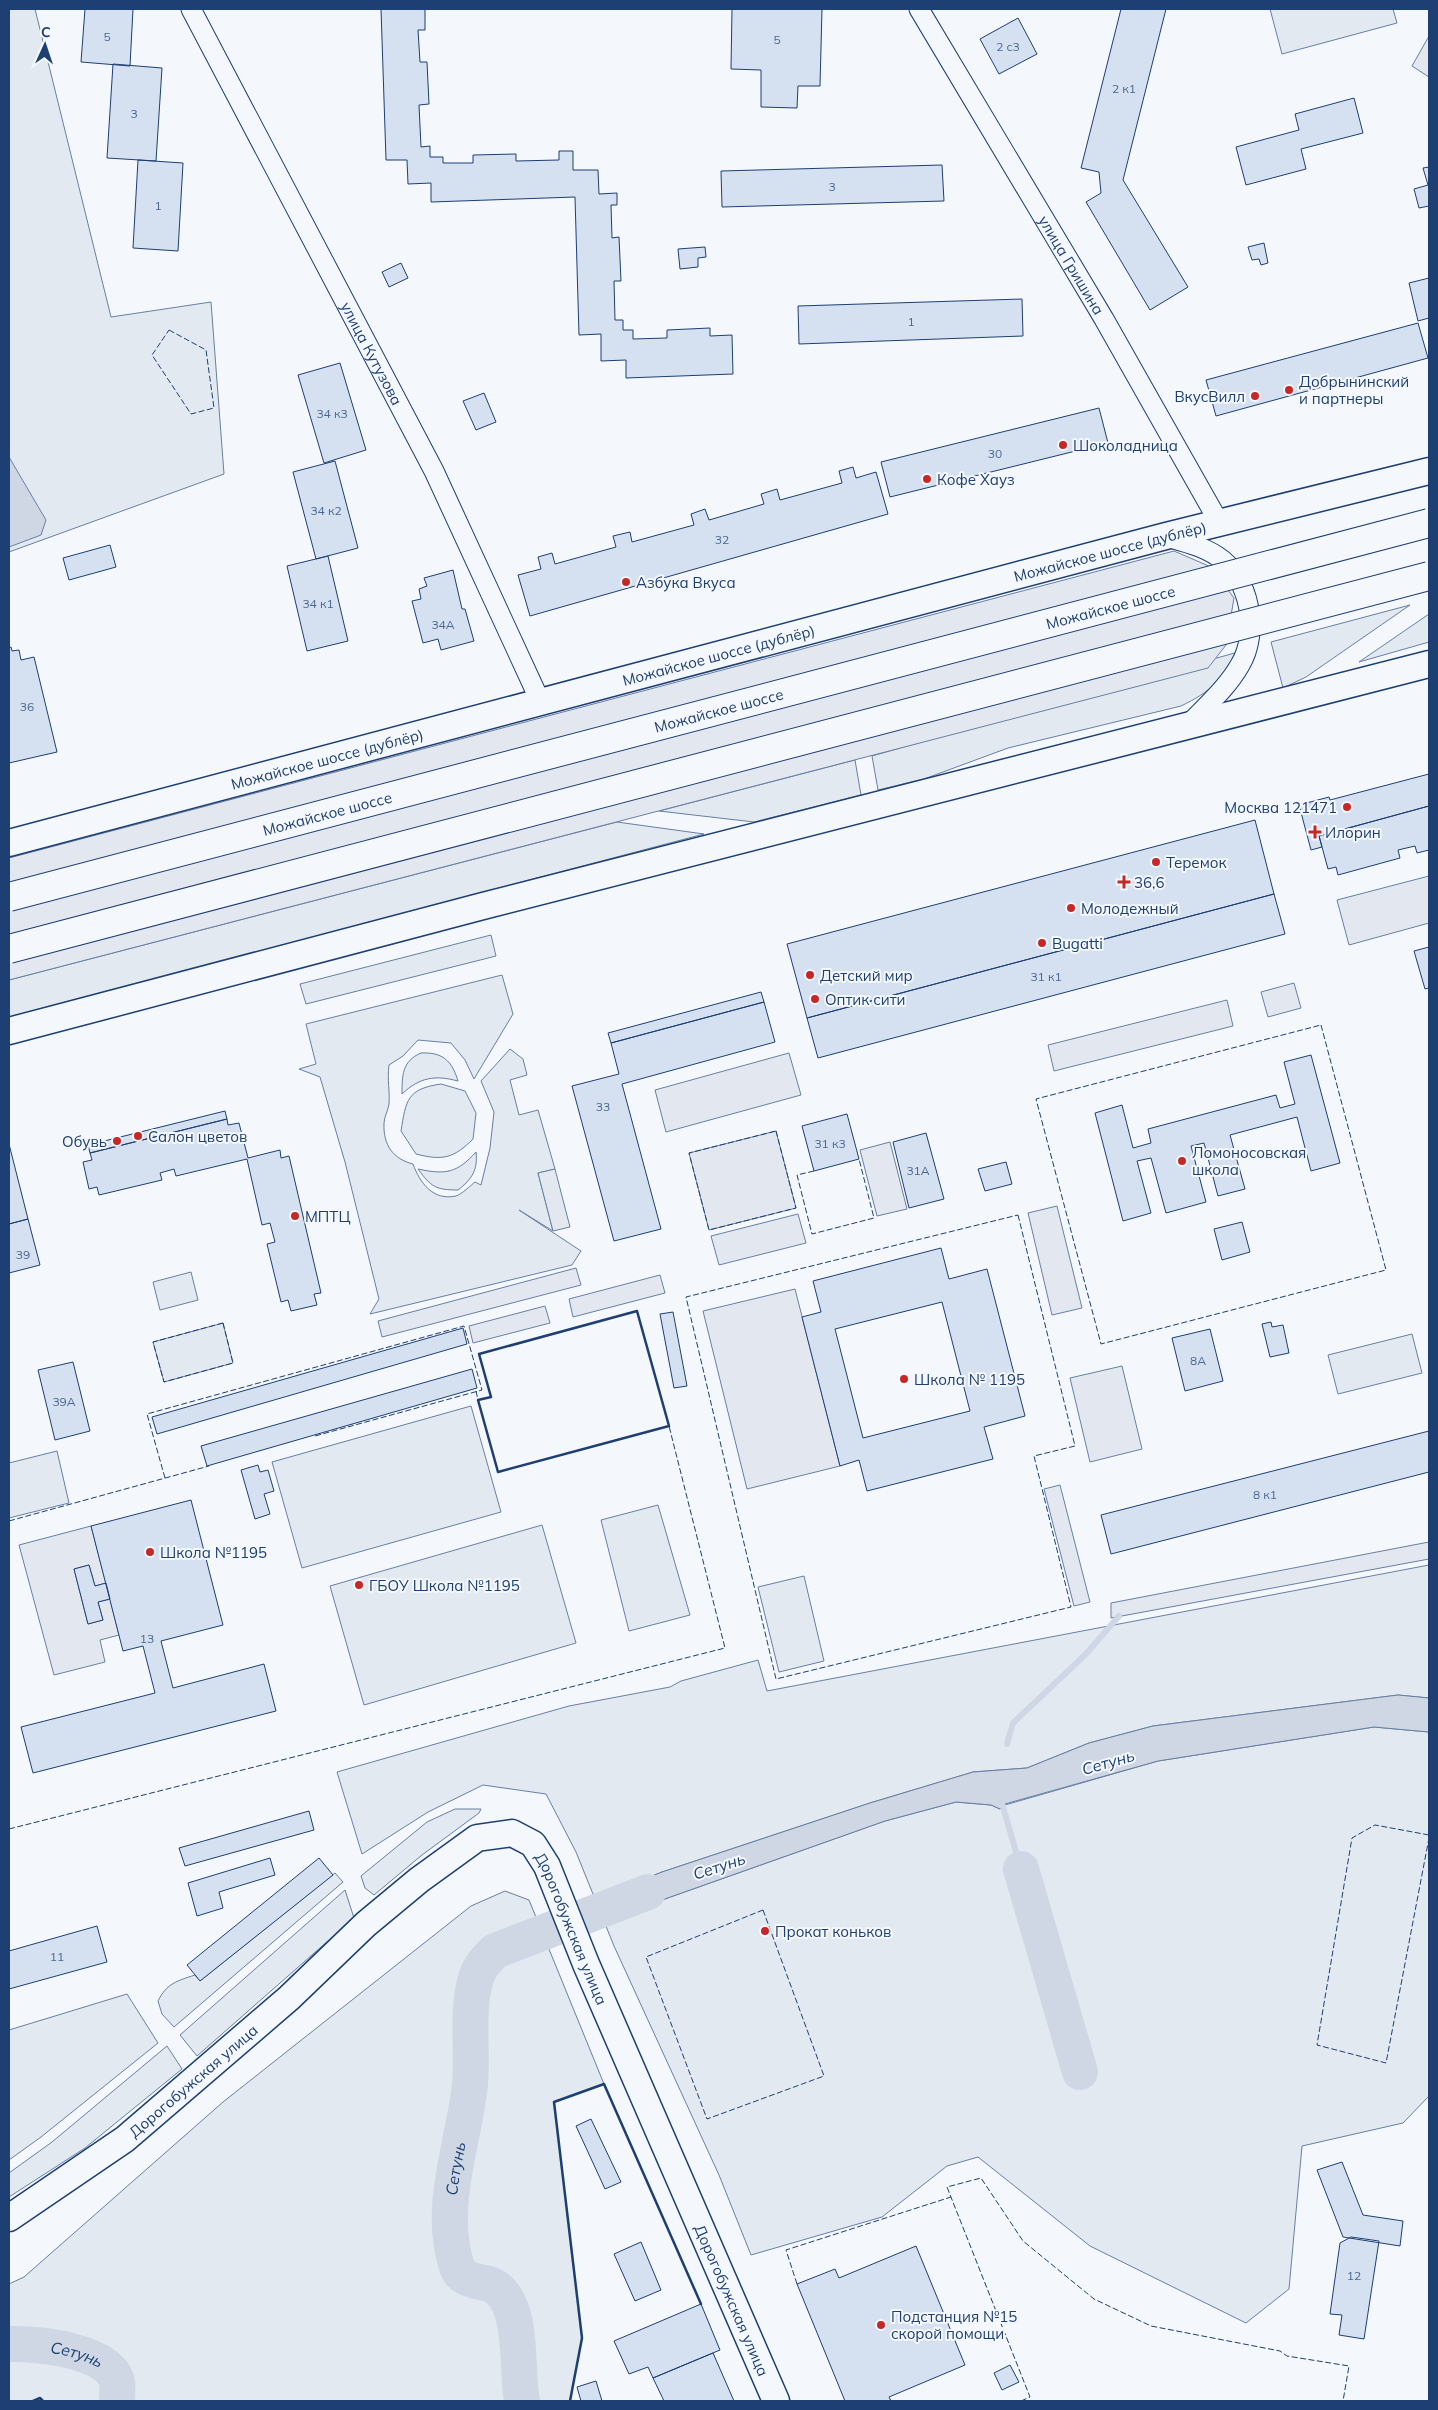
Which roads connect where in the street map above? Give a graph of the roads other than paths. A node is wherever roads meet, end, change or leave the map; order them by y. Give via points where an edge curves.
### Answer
1 (191, 9) edge
2 (919, 9) edge
3 (1429, 470) edge
4 (1429, 523) edge
5 (1220, 524) junction
6 (1166, 536) junction
7 (1429, 576) edge
8 (1429, 664) edge
9 (541, 703) junction
10 (1187, 726) junction
11 (9, 843) edge
12 (9, 897) edge
13 (9, 949) edge
14 (9, 1031) edge
15 (9, 2218) edge
16 (776, 2401) edge

1 - 9 street, улица Кутузова via 434,471
2 - 5 street, улица Гришина via 1100,311
3 - 5 main road, Можайское шоссе (дублёр)
4 - 12 main road, Можайское шоссе, bridge
5 - 6 main road, Можайское шоссе (дублёр)
6 - 9 main road, Можайское шоссе (дублёр)
6 - 10 street via 1218,556 1234,572 1250,613 1250,636 1241,664 1222,690
7 - 13 main road, bridge
8 - 10 main road
9 - 11 main road, Можайское шоссе (дублёр)
10 - 14 main road
15 - 16 main road, Дорогобужская улица via 125,2139 289,1998 366,1924 419,1880 477,1838 512,1833 533,1844 547,1866 586,1964

